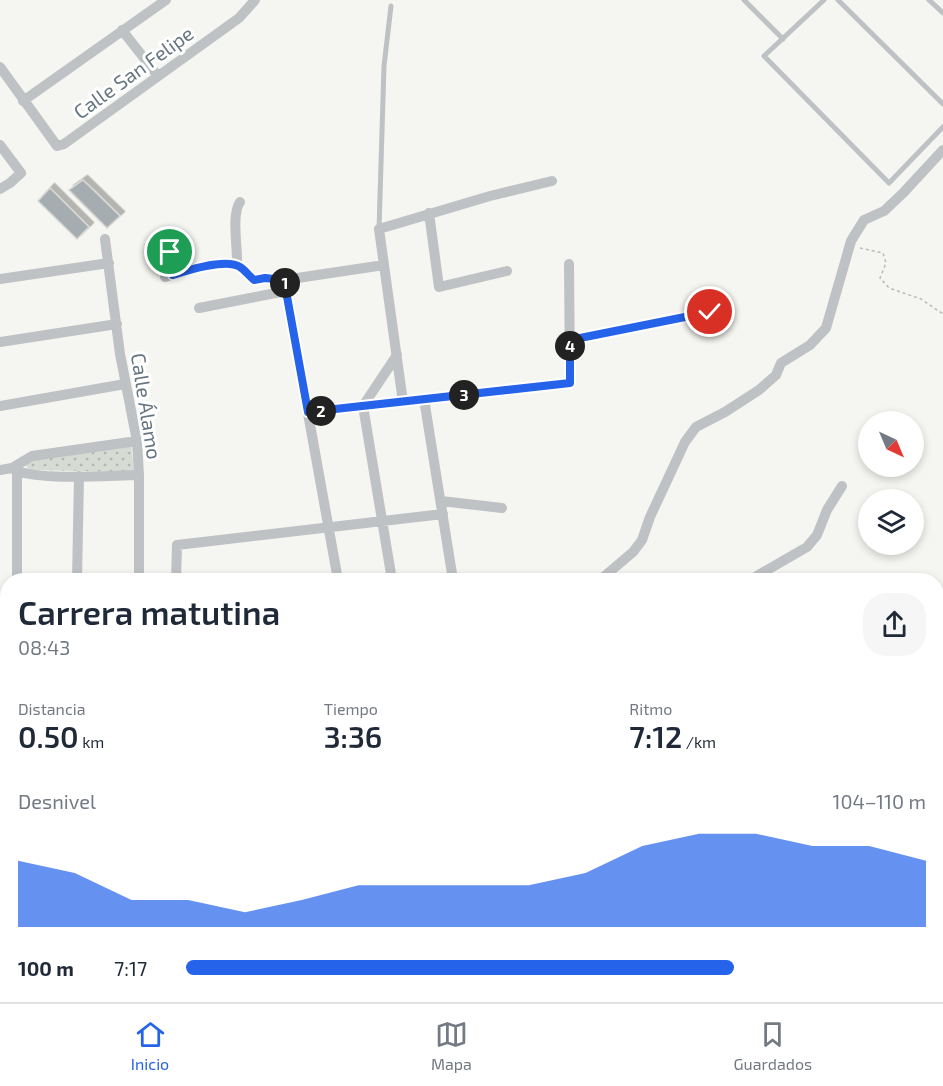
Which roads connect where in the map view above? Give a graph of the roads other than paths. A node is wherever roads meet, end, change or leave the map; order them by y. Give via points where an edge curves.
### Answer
1 (166, 0) edge
2 (255, 0) edge
3 (744, 0) edge
4 (824, 0) edge
5 (838, 0) edge
6 (929, 0) edge
7 (391, 6) dead end
8 (943, 13) edge
9 (122, 30) junction
10 (783, 39) junction
11 (0, 67) edge
12 (158, 75) junction
13 (23, 101) junction
14 (943, 104) edge
15 (943, 127) edge
16 (0, 145) edge
17 (943, 150) edge
18 (552, 181) dead end
19 (0, 189) edge
20 (240, 202) dead end
21 (429, 213) junction
22 (379, 229) junction
23 (105, 239) dead end
24 (169, 243) dead end
25 (109, 263) junction
26 (569, 264) dead end
27 (384, 265) junction
28 (237, 266) junction
29 (507, 271) dead end
30 (0, 279) edge
31 (285, 285) junction
32 (199, 308) dead end
33 (117, 324) junction
34 (0, 342) edge
35 (397, 355) junction
36 (125, 384) junction
37 (424, 399) junction
38 (404, 402) junction
39 (0, 406) edge
40 (363, 406) junction
41 (308, 412) junction
42 (137, 441) junction
43 (15, 468) junction
44 (0, 470) edge
45 (139, 475) junction
46 (79, 476) junction
47 (842, 486) dead end
48 (441, 501) junction
49 (502, 508) dead end
50 (443, 514) junction
51 (381, 521) junction
52 (328, 528) junction
53 (17, 573) edge
54 (77, 573) edge
55 (138, 573) edge
56 (176, 573) edge
57 (337, 573) edge
58 (391, 573) edge
59 (452, 573) edge
60 (608, 573) edge
61 (762, 573) edge

1 - 9 street
2 - 12 street, Calle San Felipe via 239,18
3 - 10 lane
4 - 10 lane
5 - 14 lane
6 - 8 lane
7 - 22 lane via 384,66
9 - 12 street
9 - 13 street
10 - 15 lane via 764,56 889,183
11 - 13 street
12 - 13 street, Calle San Felipe via 57,146
16 - 19 street via 21,173
17 - 60 street via 884,211 864,220 856,231 826,328 810,345 781,363 776,375 759,390 696,427 685,442 642,540
18 - 21 street
20 - 28 street via 235,225
21 - 22 street
21 - 29 street via 439,287
22 - 27 street
23 - 25 street, Calle Álamo
24 - 28 street via 169,276 210,266
25 - 30 street
25 - 33 street, Calle Álamo
26 - 37 street via 570,383
27 - 31 street
27 - 35 street
28 - 31 street via 254,280 265,278
31 - 32 street
31 - 41 street
33 - 34 street
33 - 36 street, Calle Álamo
35 - 38 street
35 - 40 street
36 - 39 street
36 - 42 street, Calle Álamo
37 - 38 street
37 - 48 street
38 - 40 street
40 - 41 street
40 - 51 street
41 - 52 street
42 - 43 street via 32,456
42 - 45 street, Calle Álamo
43 - 44 street
43 - 46 street via 34,476
43 - 53 street
45 - 46 street
45 - 55 street, Calle Álamo
46 - 54 street
47 - 61 street via 807,547
48 - 49 street
48 - 50 street
50 - 51 street
50 - 59 street
51 - 52 street
51 - 58 street
52 - 56 street via 177,545
52 - 57 street

